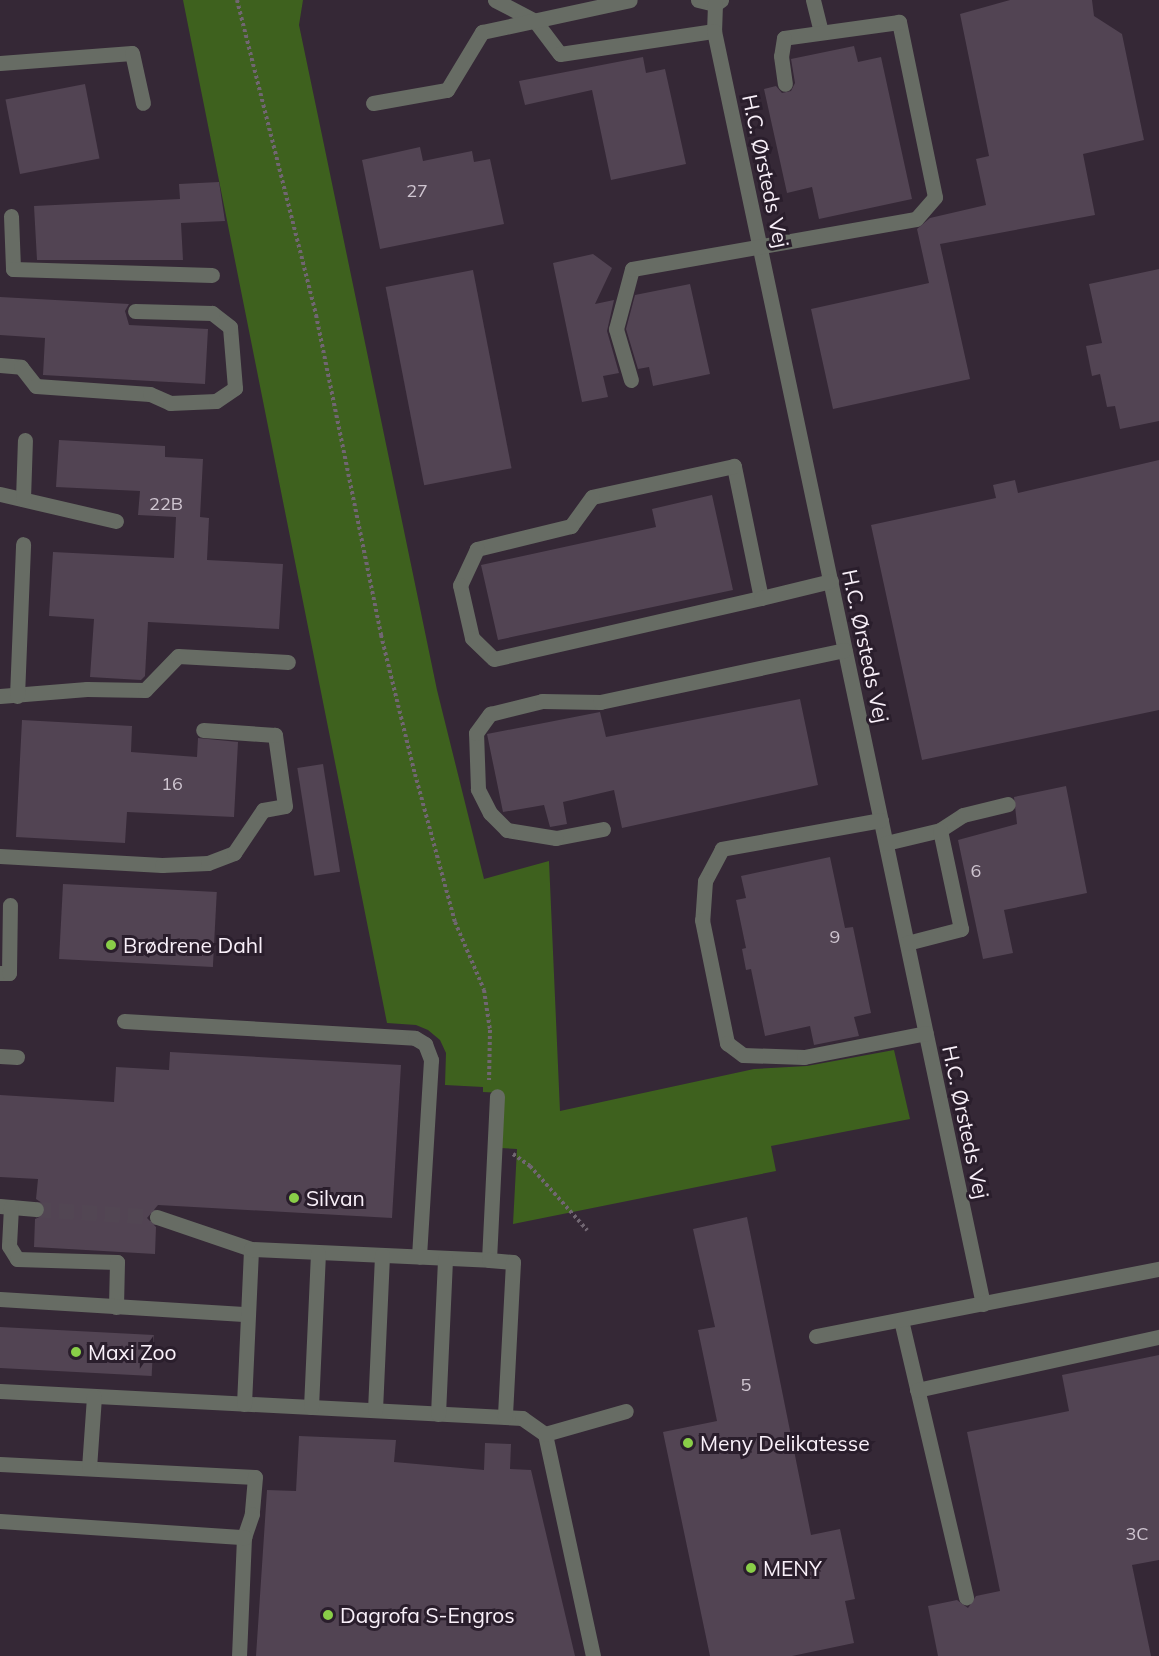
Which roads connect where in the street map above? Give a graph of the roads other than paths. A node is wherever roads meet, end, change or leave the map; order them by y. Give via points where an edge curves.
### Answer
1 (495, 0) edge
2 (630, 0) edge
3 (698, 0) edge
4 (813, 0) edge
5 (718, 2) edge
6 (535, 21) junction
7 (714, 31) junction
8 (821, 32) junction
9 (0, 63) edge
10 (785, 84) dead end
11 (143, 103) dead end
12 (373, 103) dead end
13 (11, 216) dead end
14 (6, 242) edge
15 (760, 243) junction
16 (212, 275) dead end
17 (135, 311) dead end
18 (0, 365) edge
19 (631, 380) dead end
20 (25, 440) dead end
21 (0, 494) edge
22 (23, 499) junction
23 (116, 521) dead end
24 (23, 544) dead end
25 (831, 581) junction
26 (761, 598) junction
27 (845, 650) junction
28 (288, 662) dead end
29 (0, 696) edge
30 (17, 696) junction
31 (203, 730) dead end
32 (1008, 804) dead end
33 (881, 820) junction
34 (603, 830) dead end
35 (940, 830) junction
36 (886, 843) junction
37 (0, 856) edge
38 (10, 905) dead end
39 (907, 943) junction
40 (0, 973) edge
41 (124, 1021) dead end
42 (926, 1033) junction
43 (0, 1056) edge
44 (17, 1057) dead end
45 (497, 1096) road end
46 (6, 1206) edge
47 (36, 1209) tunnel mouth
48 (157, 1217) tunnel mouth
49 (251, 1250) junction
50 (318, 1253) junction
51 (382, 1255) junction
52 (419, 1257) junction
53 (445, 1258) junction
54 (489, 1260) junction
55 (1159, 1269) edge
56 (0, 1299) edge
57 (983, 1304) junction
58 (116, 1307) junction
59 (248, 1314) junction
60 (901, 1320) junction
61 (816, 1336) dead end
62 (1159, 1337) edge
63 (917, 1390) junction
64 (0, 1391) edge
65 (94, 1396) junction
66 (244, 1404) junction
67 (310, 1407) junction
68 (375, 1410) junction
69 (626, 1411) dead end
70 (438, 1414) junction
71 (505, 1417) junction
72 (545, 1434) junction
73 (0, 1464) edge
74 (89, 1468) junction
75 (0, 1521) edge
76 (244, 1537) junction
77 (966, 1598) dead end
78 (239, 1656) edge
79 (593, 1656) edge

1 - 6 street
2 - 6 street
3 - 5 street
4 - 8 street
5 - 7 street, H.C. Ørsteds Vej
6 - 7 street via 560,54
6 - 12 street via 482,32 447,90
7 - 15 street, H.C. Ørsteds Vej
8 - 10 street via 784,38 781,56
8 - 15 street via 898,22 935,197 916,219
9 - 11 street via 132,53
13 - 14 street
14 - 16 street via 13,268
15 - 19 street via 632,269 616,329
15 - 25 street, H.C. Ørsteds Vej
17 - 18 street via 212,313 230,327 235,388 216,401 170,403 150,394 36,386 21,367
20 - 22 street
21 - 22 street
22 - 23 street
24 - 30 street
25 - 26 street
25 - 27 street, H.C. Ørsteds Vej
26 - 26 street via 494,660 472,638 460,585 477,549 571,526 592,497 734,466
27 - 33 street, H.C. Ørsteds Vej
27 - 34 street via 600,702 542,701 490,714 476,733 478,789 490,813 507,830 556,838
28 - 30 street via 178,656 145,690 87,689
29 - 30 street
31 - 37 street via 275,735 285,806 263,810 234,853 208,863 162,865
32 - 35 street via 963,815
33 - 36 street, H.C. Ørsteds Vej
33 - 42 street via 722,849 705,881 702,920 727,1043 743,1056 804,1057
35 - 36 street
35 - 39 street via 962,929
36 - 39 street, H.C. Ørsteds Vej
38 - 40 street via 9,974
39 - 42 street, H.C. Ørsteds Vej
41 - 52 street via 416,1038 425,1044 431,1060
42 - 57 street, H.C. Ørsteds Vej
43 - 44 street
45 - 54 street
46 - 47 street
46 - 58 street via 9,1246 17,1259 117,1262
48 - 49 street
49 - 50 street
49 - 59 street
50 - 51 street
50 - 67 street
51 - 52 street
51 - 68 street
52 - 53 street
53 - 54 street
53 - 70 street
54 - 71 street via 513,1262
55 - 57 street
56 - 58 street
57 - 60 street
58 - 59 street
59 - 66 street
60 - 61 street
60 - 63 street
62 - 63 street
63 - 77 street
64 - 65 street
65 - 66 street
65 - 74 street
66 - 67 street
67 - 68 street
68 - 70 street
69 - 72 street
70 - 71 street
71 - 72 street via 522,1418
72 - 79 street
73 - 74 street
74 - 76 street via 255,1477 252,1514
75 - 76 street
76 - 78 street

